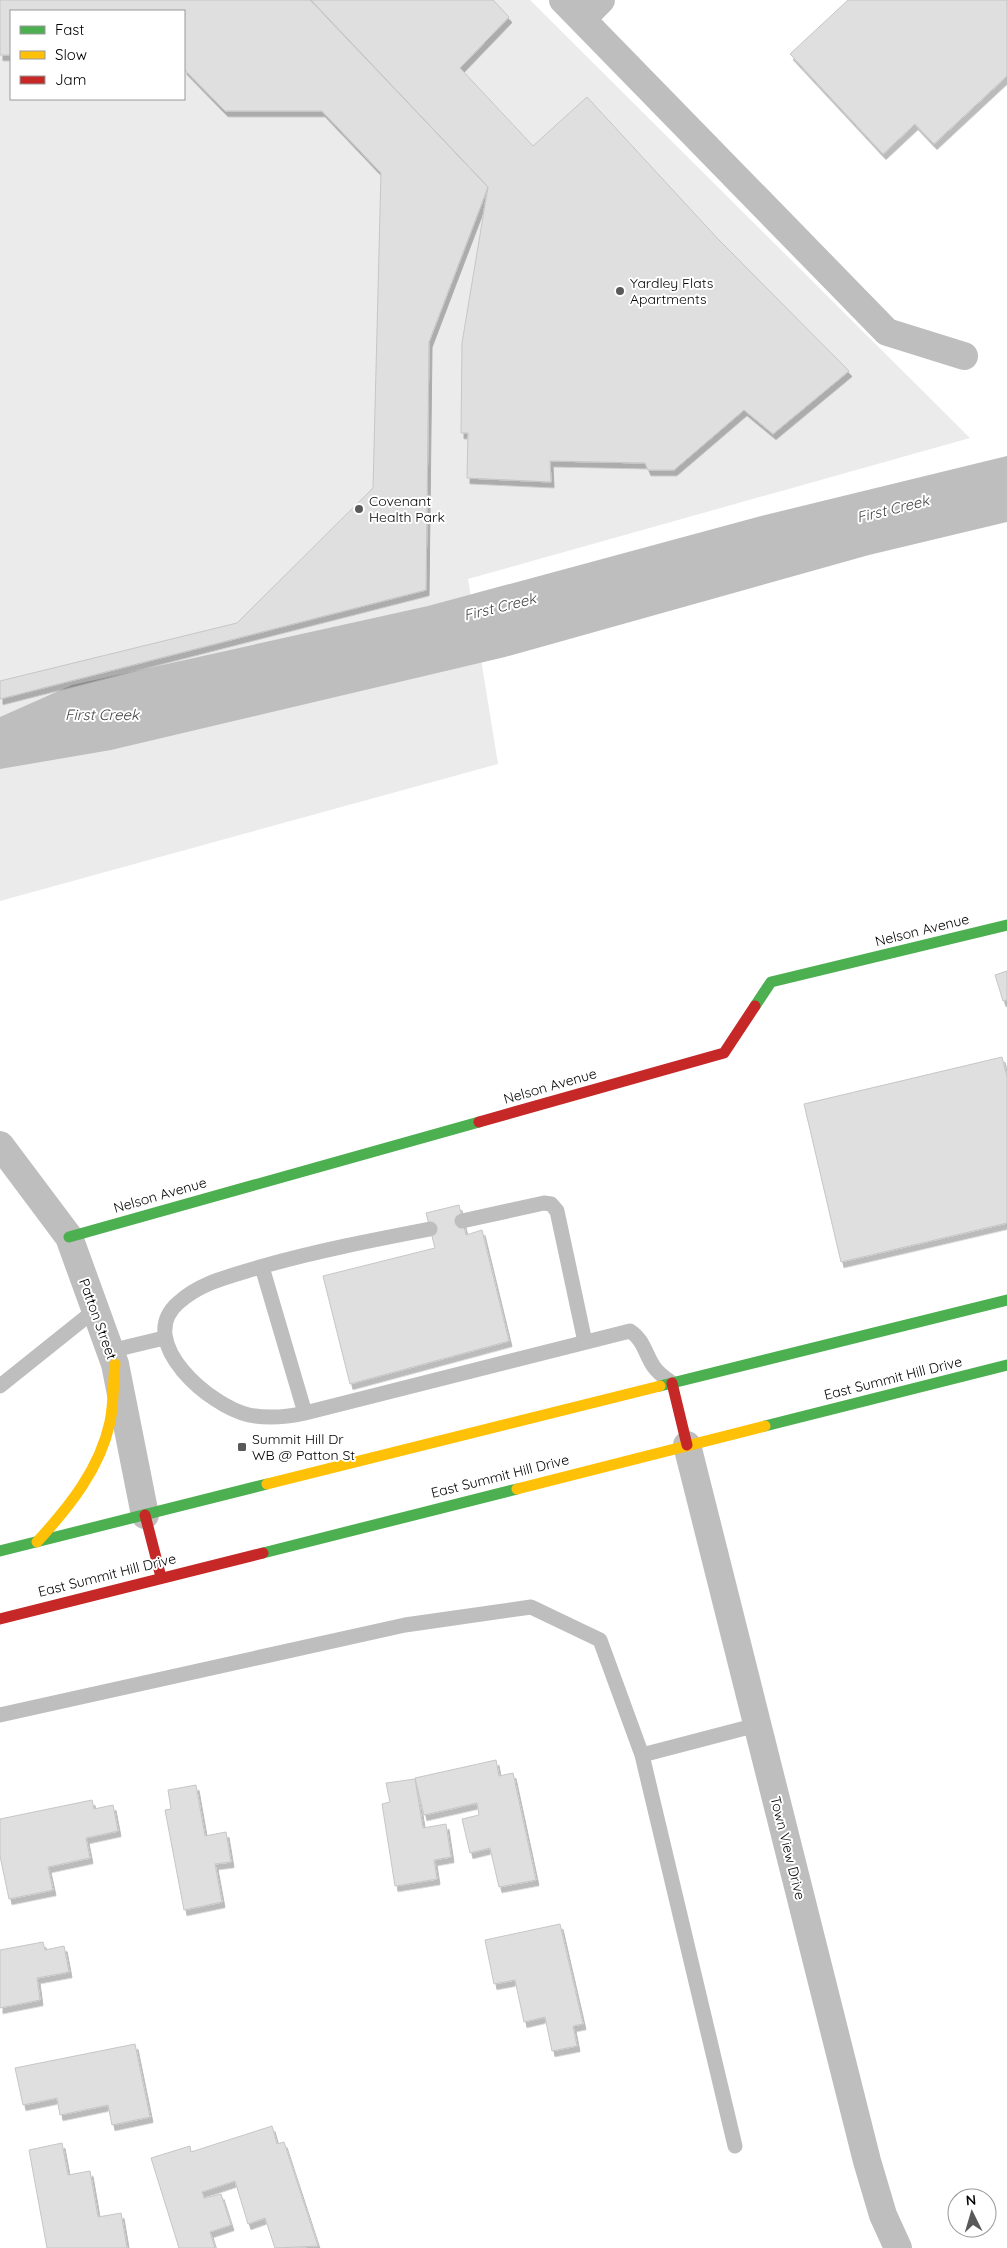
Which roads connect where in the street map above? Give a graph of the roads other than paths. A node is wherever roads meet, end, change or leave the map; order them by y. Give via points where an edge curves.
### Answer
1 (563, 0) edge
2 (601, 0) edge
3 (582, 19) junction
4 (964, 356) dead end
5 (1007, 925) edge
6 (0, 1144) edge
7 (462, 1221) dead end
8 (430, 1228) dead end
9 (69, 1237) junction
10 (262, 1267) junction
11 (1007, 1300) edge
12 (95, 1310) junction
13 (164, 1338) junction
14 (585, 1342) junction
15 (112, 1358) junction
16 (1007, 1366) edge
17 (672, 1383) junction
18 (0, 1386) edge
19 (305, 1413) junction
20 (688, 1445) junction
21 (145, 1515) junction
22 (37, 1542) junction
23 (0, 1551) edge
24 (161, 1577) junction
25 (0, 1618) edge
26 (0, 1715) edge
27 (757, 1725) junction
28 (642, 1755) junction
29 (735, 2146) dead end
30 (898, 2248) edge

1 - 3 street
2 - 3 street
3 - 4 street via 887,332
5 - 9 main road, Nelson Avenue via 771,982 724,1053
6 - 9 street, Patton Street
7 - 14 lane via 551,1204 557,1210
8 - 10 lane via 321,1250
9 - 12 street, Patton Street
10 - 13 lane via 203,1286 188,1295 170,1311 165,1320
10 - 19 lane
11 - 17 main road
12 - 15 street, Patton Street
12 - 18 lane
13 - 15 lane
13 - 19 lane via 181,1370 230,1408 266,1418
14 - 17 lane via 630,1331 640,1339 661,1376
14 - 19 lane
15 - 21 street, Patton Street
15 - 22 main road via 110,1421 102,1450 65,1512
16 - 20 main road, East Summit Hill Drive
17 - 20 main road
17 - 21 main road
20 - 24 main road, East Summit Hill Drive
20 - 27 street, Town View Drive
21 - 22 main road
21 - 24 main road
22 - 23 main road
24 - 25 main road, East Summit Hill Drive
26 - 28 lane via 405,1625 531,1607 600,1640
27 - 28 lane
27 - 30 street, Town View Drive via 866,2161 883,2215
28 - 29 lane

